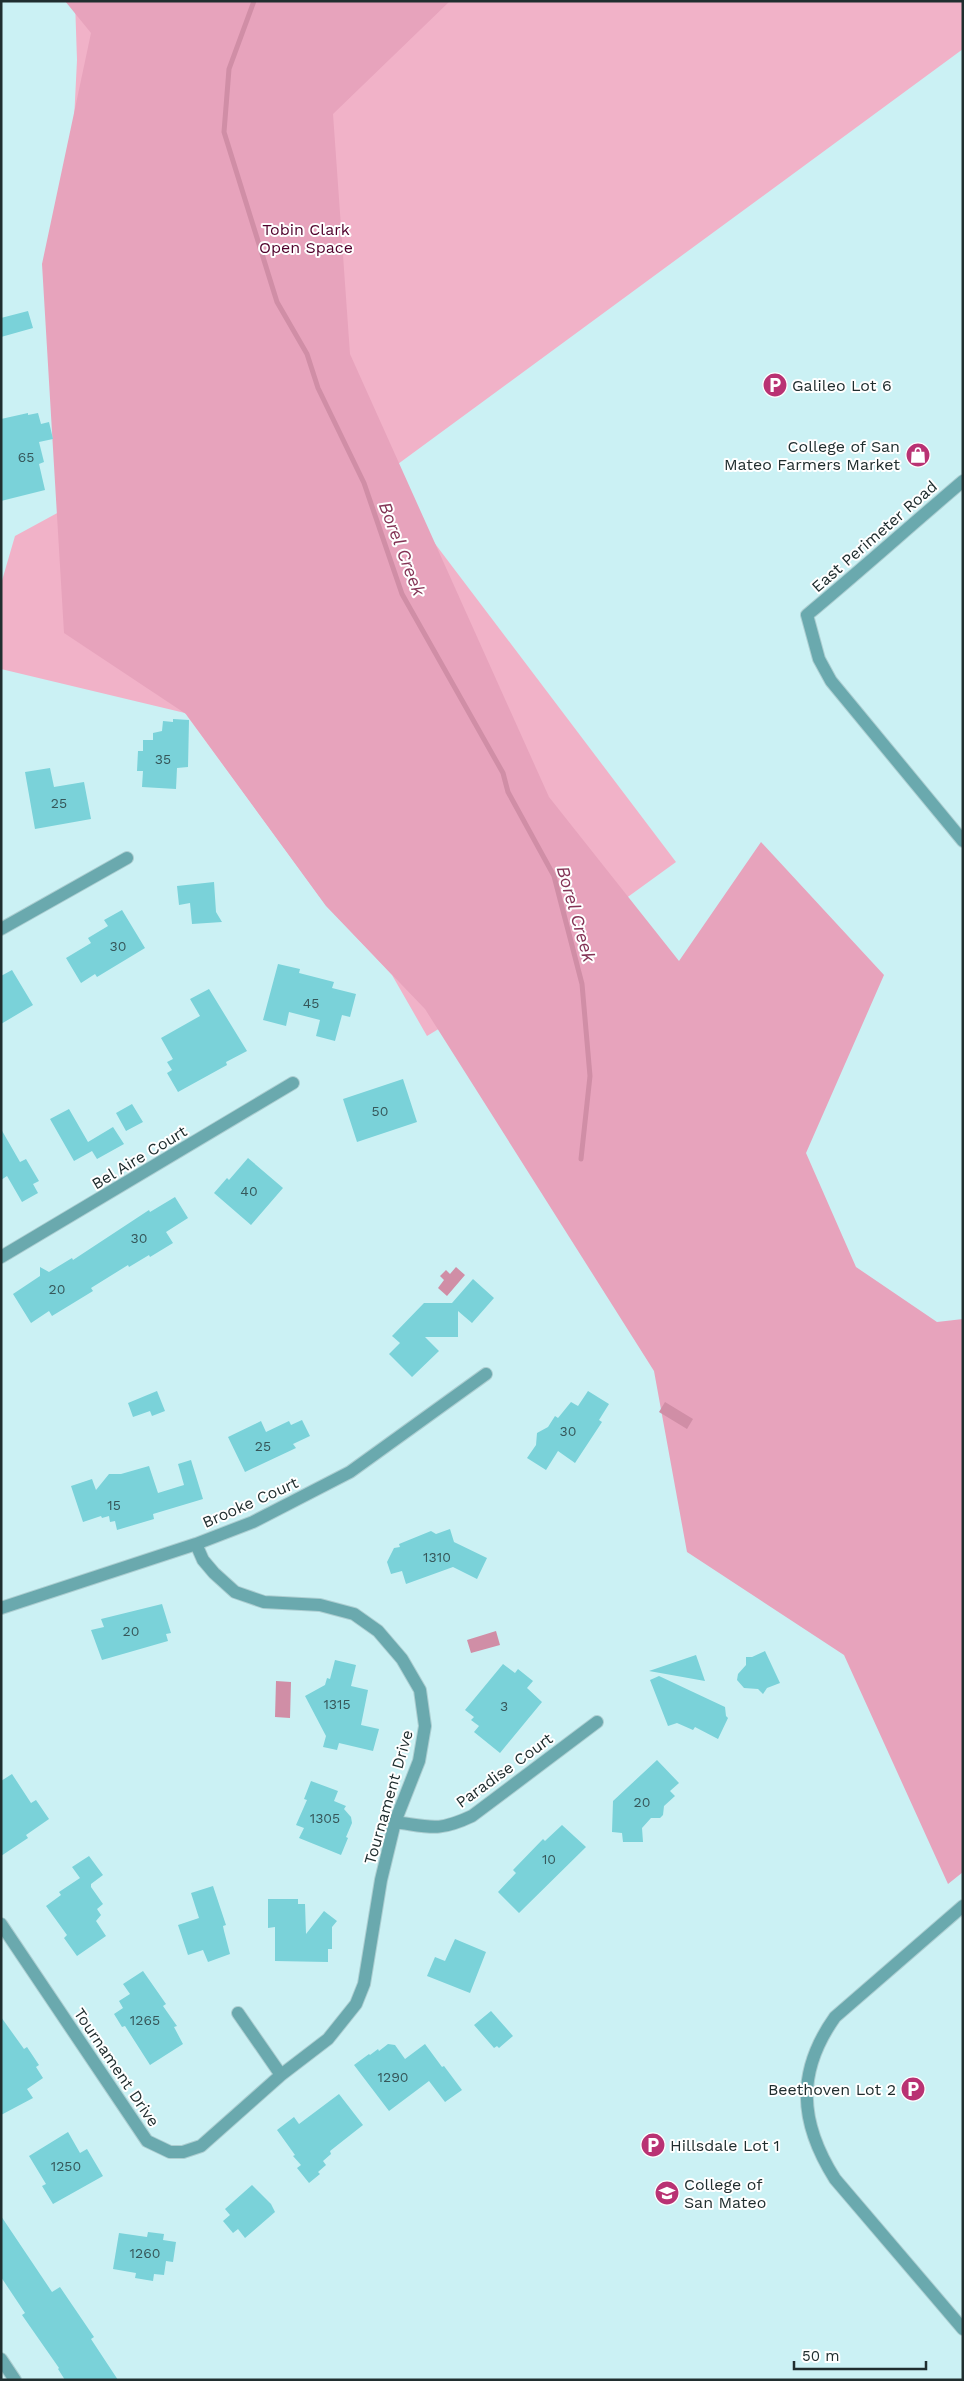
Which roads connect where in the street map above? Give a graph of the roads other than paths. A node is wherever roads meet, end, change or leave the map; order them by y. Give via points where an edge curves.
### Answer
1 (963, 481) edge
2 (963, 841) edge
3 (127, 858) dead end
4 (1, 929) edge
5 (294, 1083) dead end
6 (1, 1257) edge
7 (486, 1374) dead end
8 (196, 1544) junction
9 (1, 1608) edge
10 (597, 1722) dead end
11 (395, 1822) junction
12 (963, 1906) edge
13 (1, 1924) edge
14 (238, 2014) dead end
15 (281, 2075) junction
16 (963, 2329) edge
17 (1, 2359) edge
18 (16, 2380) edge

1 - 2 street, East Perimeter Road via 807,615 816,651 831,681
3 - 4 street
5 - 6 street, Bel Aire Court
7 - 8 street, Brooke Court via 350,1472 254,1522
8 - 9 street, Brooke Court
8 - 11 street, Tournament Drive via 203,1560 235,1592 264,1602 320,1605 354,1614 378,1630 402,1659 420,1690 425,1726 419,1761
10 - 11 street, Paradise Court via 472,1816 440,1828
11 - 15 street, Tournament Drive via 381,1880 364,1984 356,2004 328,2039
12 - 16 street via 836,2017 814,2054 807,2088 809,2125 823,2160
13 - 15 street, Tournament Drive via 147,2141 170,2152 201,2146
14 - 15 street
17 - 18 street

